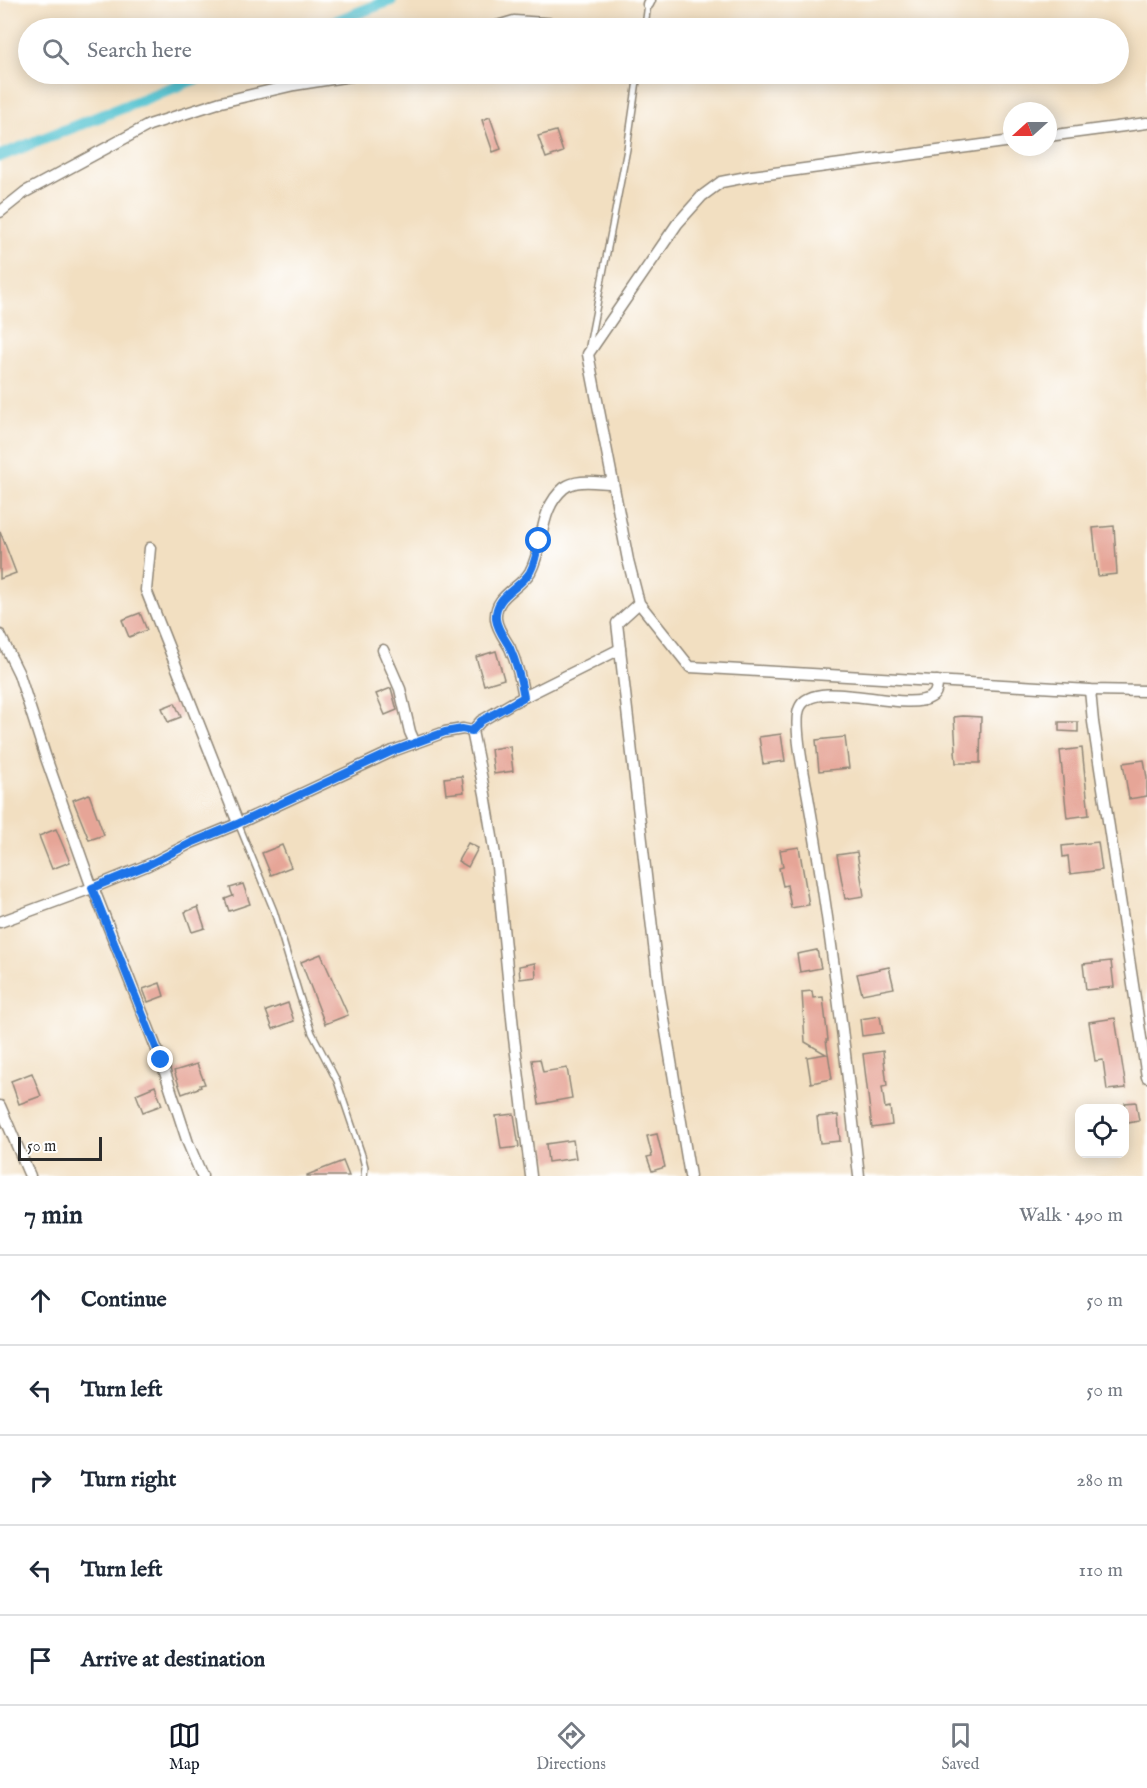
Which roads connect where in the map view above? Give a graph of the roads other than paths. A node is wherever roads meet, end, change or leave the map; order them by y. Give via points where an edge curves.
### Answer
1 (649, 2) edge
2 (646, 18) edge
3 (300, 84) edge
4 (637, 84) edge
5 (1147, 123) edge
6 (1057, 135) edge
7 (1003, 142) edge
8 (0, 212) edge
9 (588, 354) junction
10 (613, 483) junction
11 (150, 548) dead end
12 (639, 603) junction
13 (0, 635) edge
14 (620, 649) junction
15 (383, 650) dead end
16 (937, 681) junction
17 (1090, 690) junction
18 (1147, 691) edge
19 (524, 697) junction
20 (472, 731) junction
21 (415, 743) junction
22 (238, 823) junction
23 (92, 886) junction
24 (0, 921) edge
25 (1147, 1077) edge
26 (0, 1106) edge
27 (30, 1176) edge
28 (202, 1176) edge
29 (364, 1176) edge
30 (531, 1176) edge
31 (690, 1176) edge
32 (859, 1176) edge

1 - 2 lane
3 - 8 street via 221,102 149,125 25,192
4 - 9 lane
5 - 6 street
7 - 9 street via 721,182 677,224
9 - 10 street
10 - 12 street
10 - 19 street via 574,482 562,489 546,513 529,574 501,599 495,617 519,671
11 - 22 street via 146,590
12 - 14 street via 617,623
12 - 16 street via 690,667
13 - 23 street via 20,674
14 - 19 street
14 - 31 street via 659,989
15 - 21 street via 400,689
16 - 17 street
16 - 32 street via 937,691 925,699 815,696 799,708 802,764 822,878
17 - 18 street
17 - 25 street
19 - 20 street via 481,721
20 - 21 street via 445,732
20 - 30 street via 497,867
21 - 22 street
22 - 23 street
22 - 29 lane via 274,911 312,1033 337,1081 362,1155
23 - 24 street
23 - 28 street
26 - 27 street

